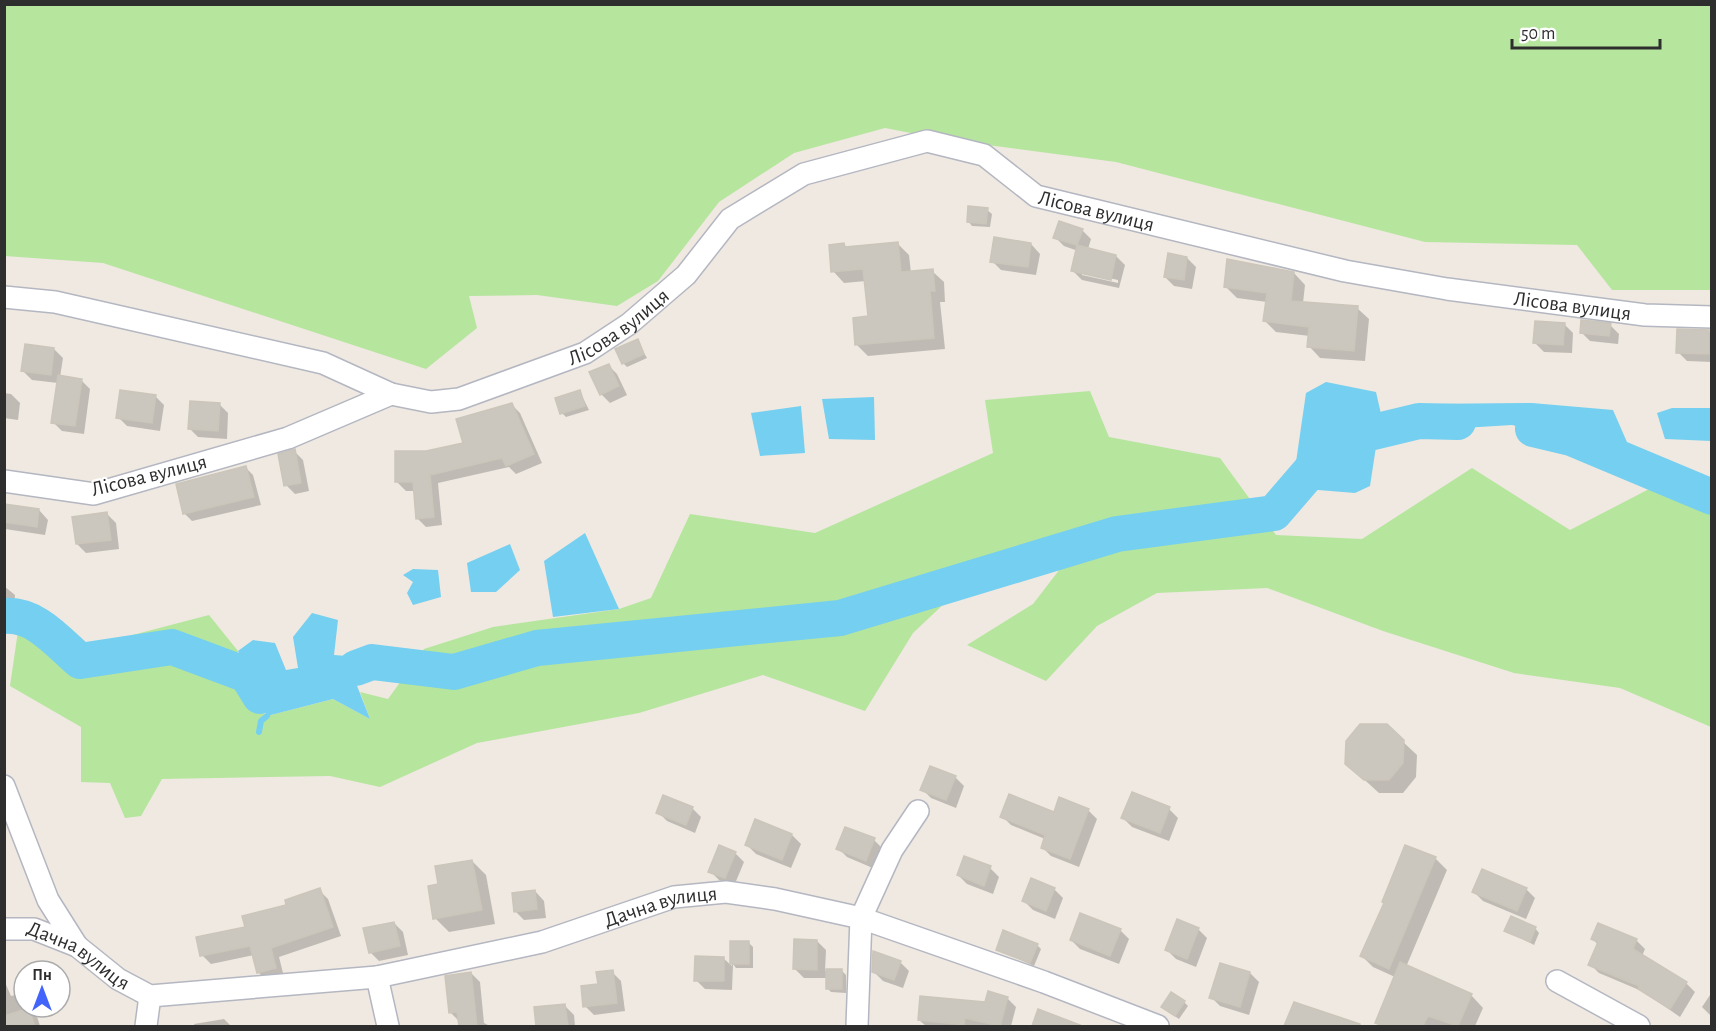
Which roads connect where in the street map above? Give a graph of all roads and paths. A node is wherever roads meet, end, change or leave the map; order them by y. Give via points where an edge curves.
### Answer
1 (4, 297) edge
2 (1712, 316) edge
3 (391, 394) junction
4 (4, 481) edge
5 (4, 786) edge
6 (918, 811) dead end
7 (861, 918) junction
8 (4, 929) edge
9 (76, 946) junction
10 (377, 977) junction
11 (1557, 981) dead end
12 (150, 996) junction
13 (146, 1026) edge
14 (388, 1026) edge
15 (857, 1026) edge
16 (1158, 1026) edge
17 (1639, 1026) edge

1 - 3 street, Лісова вулиця via 55,302 323,363
2 - 3 street, Лісова вулиця via 1645,315 1345,272 1036,196 984,155 927,141 804,174 730,219 686,275 629,324 585,353 459,399 431,402
3 - 4 street, Лісова вулиця via 288,438 94,494
5 - 9 street via 48,900
6 - 7 street via 892,850
7 - 10 street, Дачна вулиця via 726,891 674,897 542,942
7 - 15 street
7 - 16 street, Дачна вулиця
8 - 9 street, Дачна вулиця via 34,929
9 - 12 street, Дачна вулиця via 118,979
10 - 12 street, Дачна вулиця
10 - 14 street
11 - 17 street
12 - 13 street, Дачна вулиця

